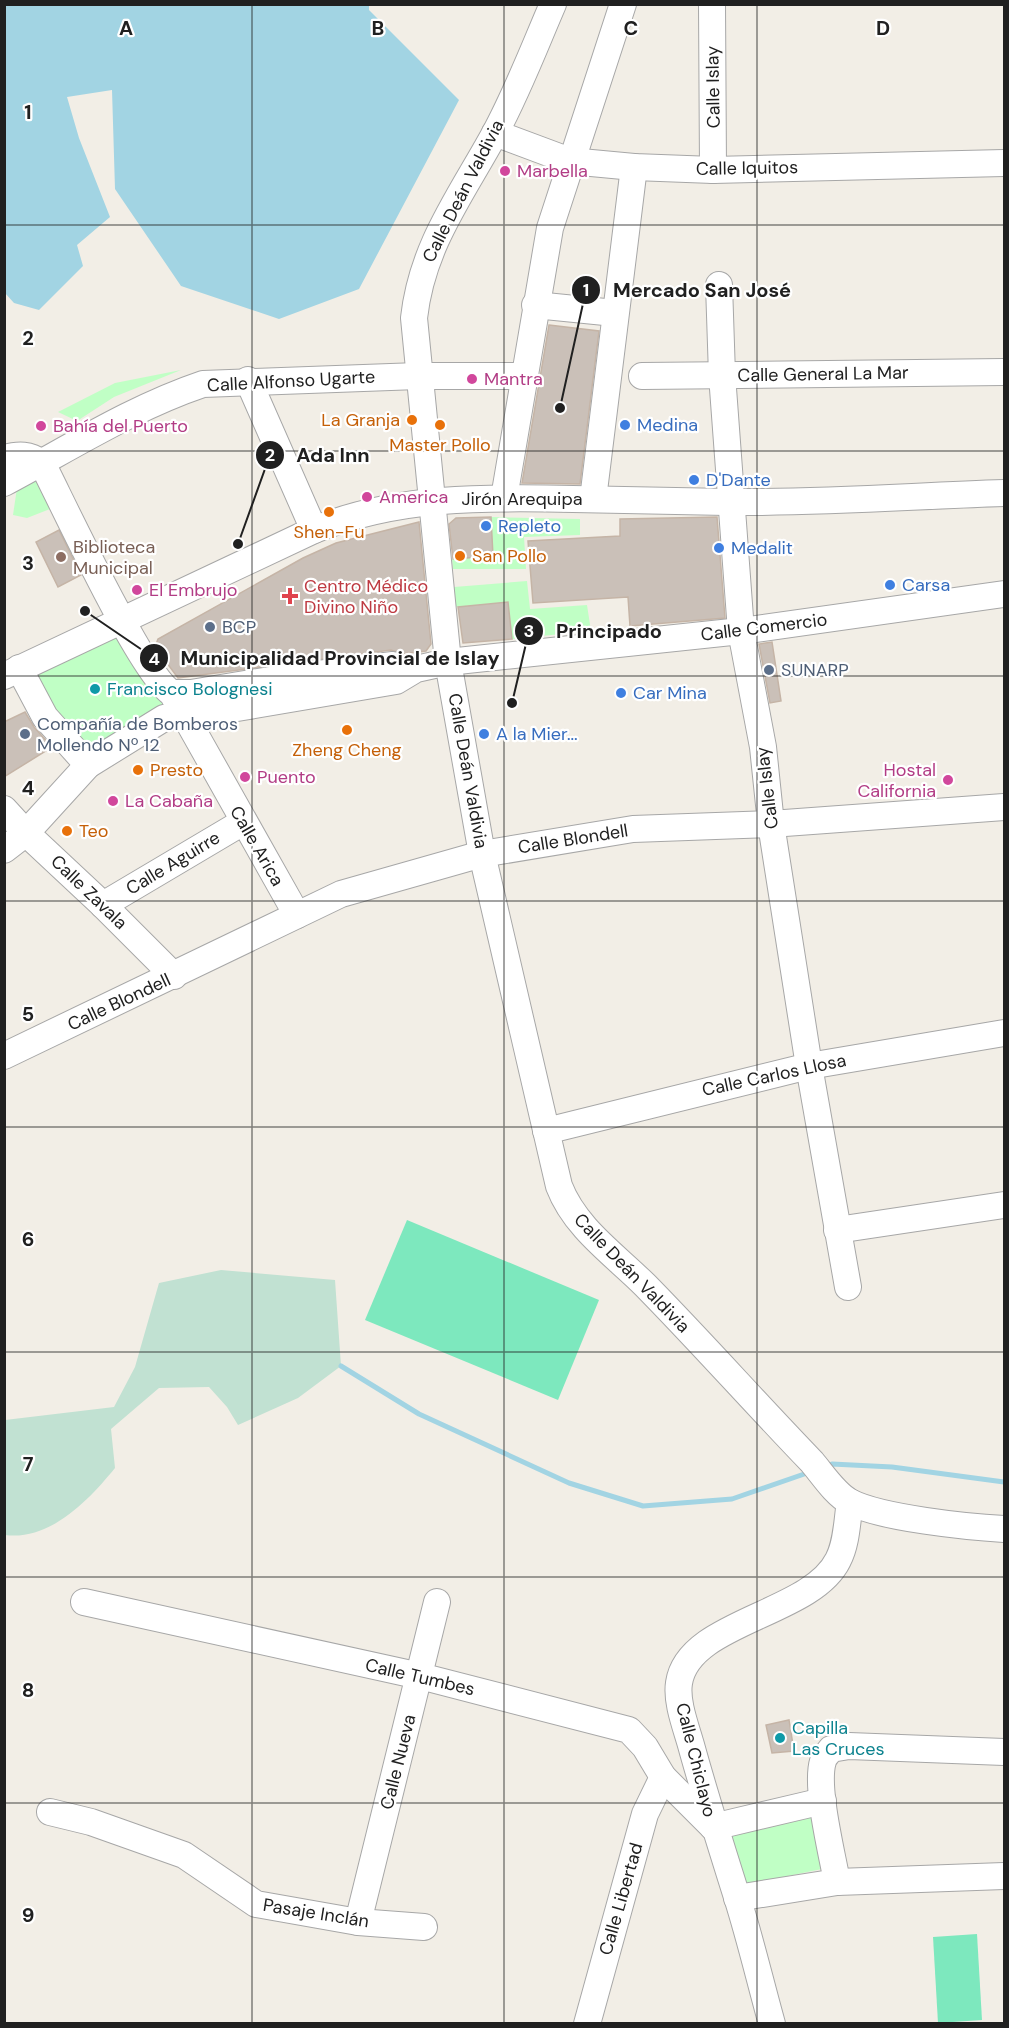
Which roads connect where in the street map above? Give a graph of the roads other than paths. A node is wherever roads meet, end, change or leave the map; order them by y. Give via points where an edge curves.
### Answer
1 (553, 4) edge
2 (623, 4) edge
3 (712, 4) edge
4 (495, 132) junction
5 (570, 161) junction
6 (1005, 163) edge
7 (634, 167) junction
8 (713, 170) junction
9 (719, 285) dead end
10 (535, 305) junction
11 (615, 313) junction
12 (1005, 372) edge
13 (722, 375) junction
14 (418, 376) junction
15 (523, 376) junction
16 (642, 376) dead end
17 (248, 380) junction
18 (5, 456) edge
19 (42, 463) junction
20 (4, 483) edge
21 (1005, 493) edge
22 (504, 498) junction
23 (433, 500) junction
24 (593, 500) junction
25 (731, 502) junction
26 (314, 530) junction
27 (1005, 594) edge
28 (123, 620) junction
29 (741, 631) junction
30 (448, 662) junction
31 (12, 672) edge
32 (177, 704) junction
33 (88, 765) junction
34 (1005, 807) edge
35 (4, 809) edge
36 (243, 822) junction
37 (771, 824) junction
38 (26, 833) junction
39 (4, 850) edge
40 (482, 854) junction
41 (103, 904) junction
42 (297, 915) junction
43 (174, 976) junction
44 (1005, 1033) edge
45 (4, 1056) edge
46 (808, 1066) junction
47 (546, 1131) junction
48 (1005, 1205) edge
49 (837, 1230) junction
50 (848, 1287) dead end
51 (842, 1495) junction
52 (1005, 1529) edge
53 (84, 1602) dead end
54 (437, 1602) dead end
55 (420, 1676) junction
56 (1005, 1752) edge
57 (663, 1777) junction
58 (823, 1801) junction
59 (50, 1812) dead end
60 (713, 1827) junction
61 (1005, 1876) edge
62 (837, 1882) junction
63 (737, 1898) junction
64 (358, 1922) junction
65 (424, 1927) dead end
66 (587, 2024) edge
67 (772, 2024) edge

1 - 4 street, Calle Deán Valdivia
2 - 5 street
3 - 8 street, Calle Islay
4 - 5 street, Calle Iquitos
4 - 14 street, Calle Deán Valdivia via 426,258 414,318
5 - 7 street, Calle Iquitos
5 - 10 street via 550,228
6 - 8 street, Calle Iquitos
7 - 8 street, Calle Iquitos
7 - 11 street
9 - 13 street, Calle Islay
10 - 11 street
10 - 15 street
11 - 24 street
12 - 13 street, Calle General La Mar
13 - 16 street, Calle General La Mar
13 - 25 street, Calle Islay
14 - 15 street, Calle Alfonso Ugarte
14 - 17 street, Calle Alfonso Ugarte
14 - 23 street, Calle Deán Valdivia
15 - 22 street
17 - 19 street, Calle Alfonso Ugarte via 203,384 171,395 115,421
17 - 26 street
18 - 19 street via 33,456
19 - 20 street, Calle Alfonso Ugarte
19 - 28 street, Calle Arica
21 - 25 street, Jirón Arequipa
22 - 23 street, Jirón Arequipa
22 - 24 street, Jirón Arequipa
23 - 26 street, Jirón Arequipa via 349,516
23 - 30 street, Calle Deán Valdivia
24 - 25 street, Jirón Arequipa
25 - 29 street, Calle Islay
26 - 28 street, Jirón Arequipa
27 - 29 street, Calle Comercio
28 - 31 street, Jirón Arequipa
28 - 32 street, Calle Arica
29 - 30 street, Calle Comercio
29 - 37 street, Calle Islay via 763,747
30 - 32 street, Calle Comercio via 417,669 396,681 213,712
30 - 40 street, Calle Deán Valdivia
31 - 33 street
32 - 33 street, Calle Comercio via 164,718
32 - 36 street, Calle Arica
33 - 38 street, Calle Comercio
34 - 37 street, Calle Blondell
35 - 38 street, Calle Zavala
36 - 41 street, Calle Aguirre
36 - 42 street, Calle Arica
37 - 40 street, Calle Blondell via 633,830
37 - 46 street, Calle Islay
38 - 39 street, Calle Comercio
38 - 41 street, Calle Zavala
40 - 42 street, Calle Blondell via 341,894
40 - 47 street, Calle Deán Valdivia
41 - 43 street, Calle Zavala
42 - 43 street, Calle Blondell
43 - 45 street, Calle Blondell
44 - 46 street, Calle Carlos Llosa
46 - 47 street, Calle Carlos Llosa
46 - 49 street, Calle Islay
47 - 51 street, Calle Deán Valdivia via 566,1203 577,1218
48 - 49 street
49 - 50 street, Calle Islay
51 - 52 street via 896,1515
51 - 60 street, Calle Chiclayo via 839,1559 823,1580 802,1595 701,1647 685,1663 679,1684 682,1708
53 - 55 street, Calle Tumbes
54 - 55 street, Calle Nueva
55 - 57 street, Calle Tumbes via 629,1730
55 - 64 street, Calle Nueva
56 - 58 street via 849,1746 831,1749 823,1760
57 - 60 street, Calle Tumbes
57 - 66 street, Calle Libertad via 645,1814
58 - 60 street
58 - 62 street
59 - 64 street, Pasaje Inclán via 91,1822 184,1855 256,1904
60 - 63 street, Calle Chiclayo
61 - 62 street
62 - 63 street
63 - 67 street, Calle Chiclayo
64 - 65 street, Pasaje Inclán

